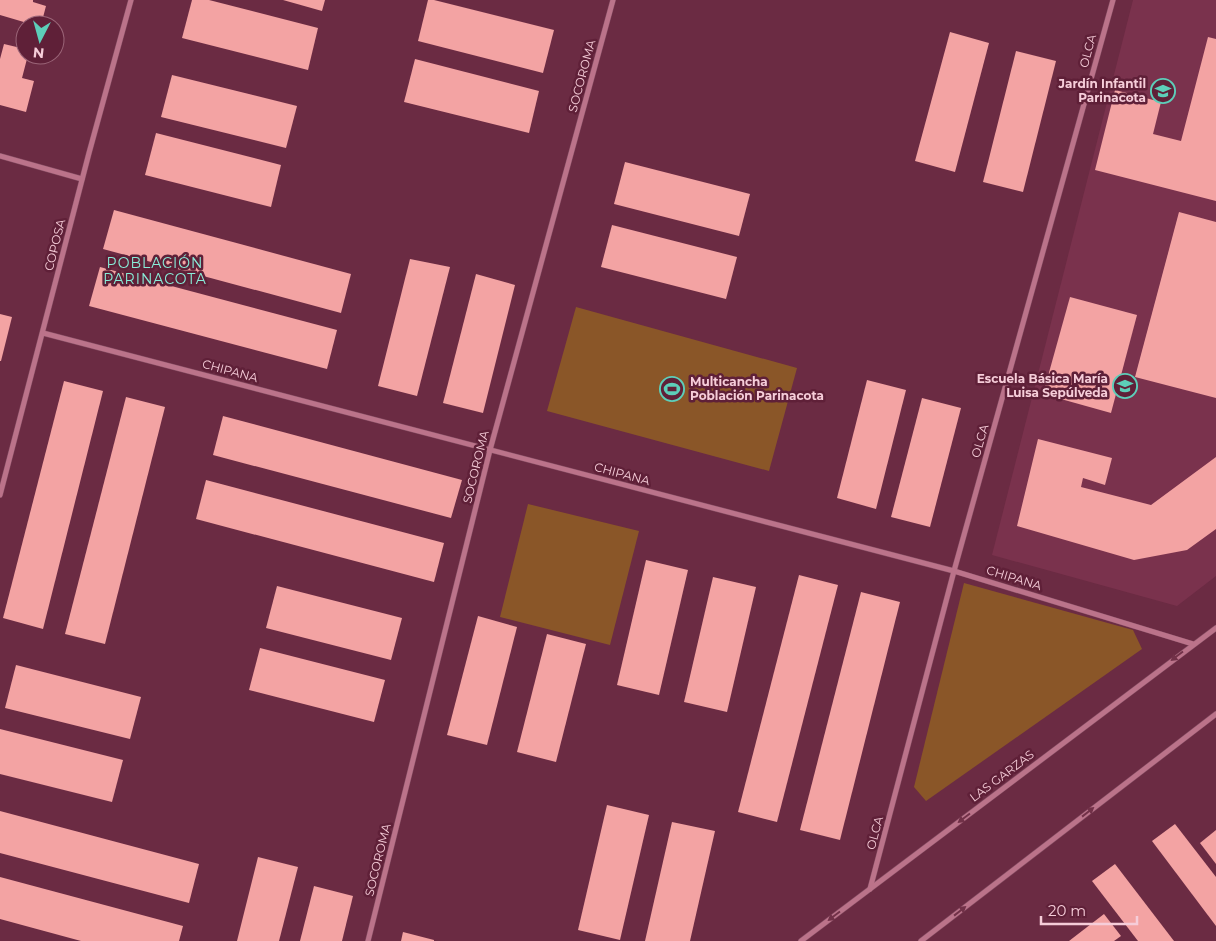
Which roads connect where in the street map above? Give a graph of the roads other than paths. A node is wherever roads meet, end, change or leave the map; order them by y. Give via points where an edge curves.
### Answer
1 (131, 0) edge
2 (613, 0) edge
3 (1113, 0) edge
4 (0, 156) edge
5 (82, 178) junction
6 (43, 332) junction
7 (490, 450) junction
8 (0, 495) edge
9 (954, 571) junction
10 (1216, 628) edge
11 (1193, 644) junction
12 (1216, 714) edge
13 (870, 889) junction
14 (930, 934) junction
15 (368, 941) edge
16 (801, 941) edge
17 (921, 941) edge
18 (935, 941) edge

1 - 5 street, COPOSA
2 - 7 street, SOCOROMA
3 - 9 street, OLCA
4 - 5 street
5 - 6 street, COPOSA
6 - 7 street, CHIPANA
6 - 8 street, COPOSA
7 - 9 street, CHIPANA
7 - 15 street, SOCOROMA
9 - 11 street, CHIPANA
9 - 13 street, OLCA
10 - 11 street, LAS GARZAS
11 -> 13 street, LAS GARZAS
14 -> 12 street
13 -> 16 street, LAS GARZAS
14 - 17 street
14 - 18 street

